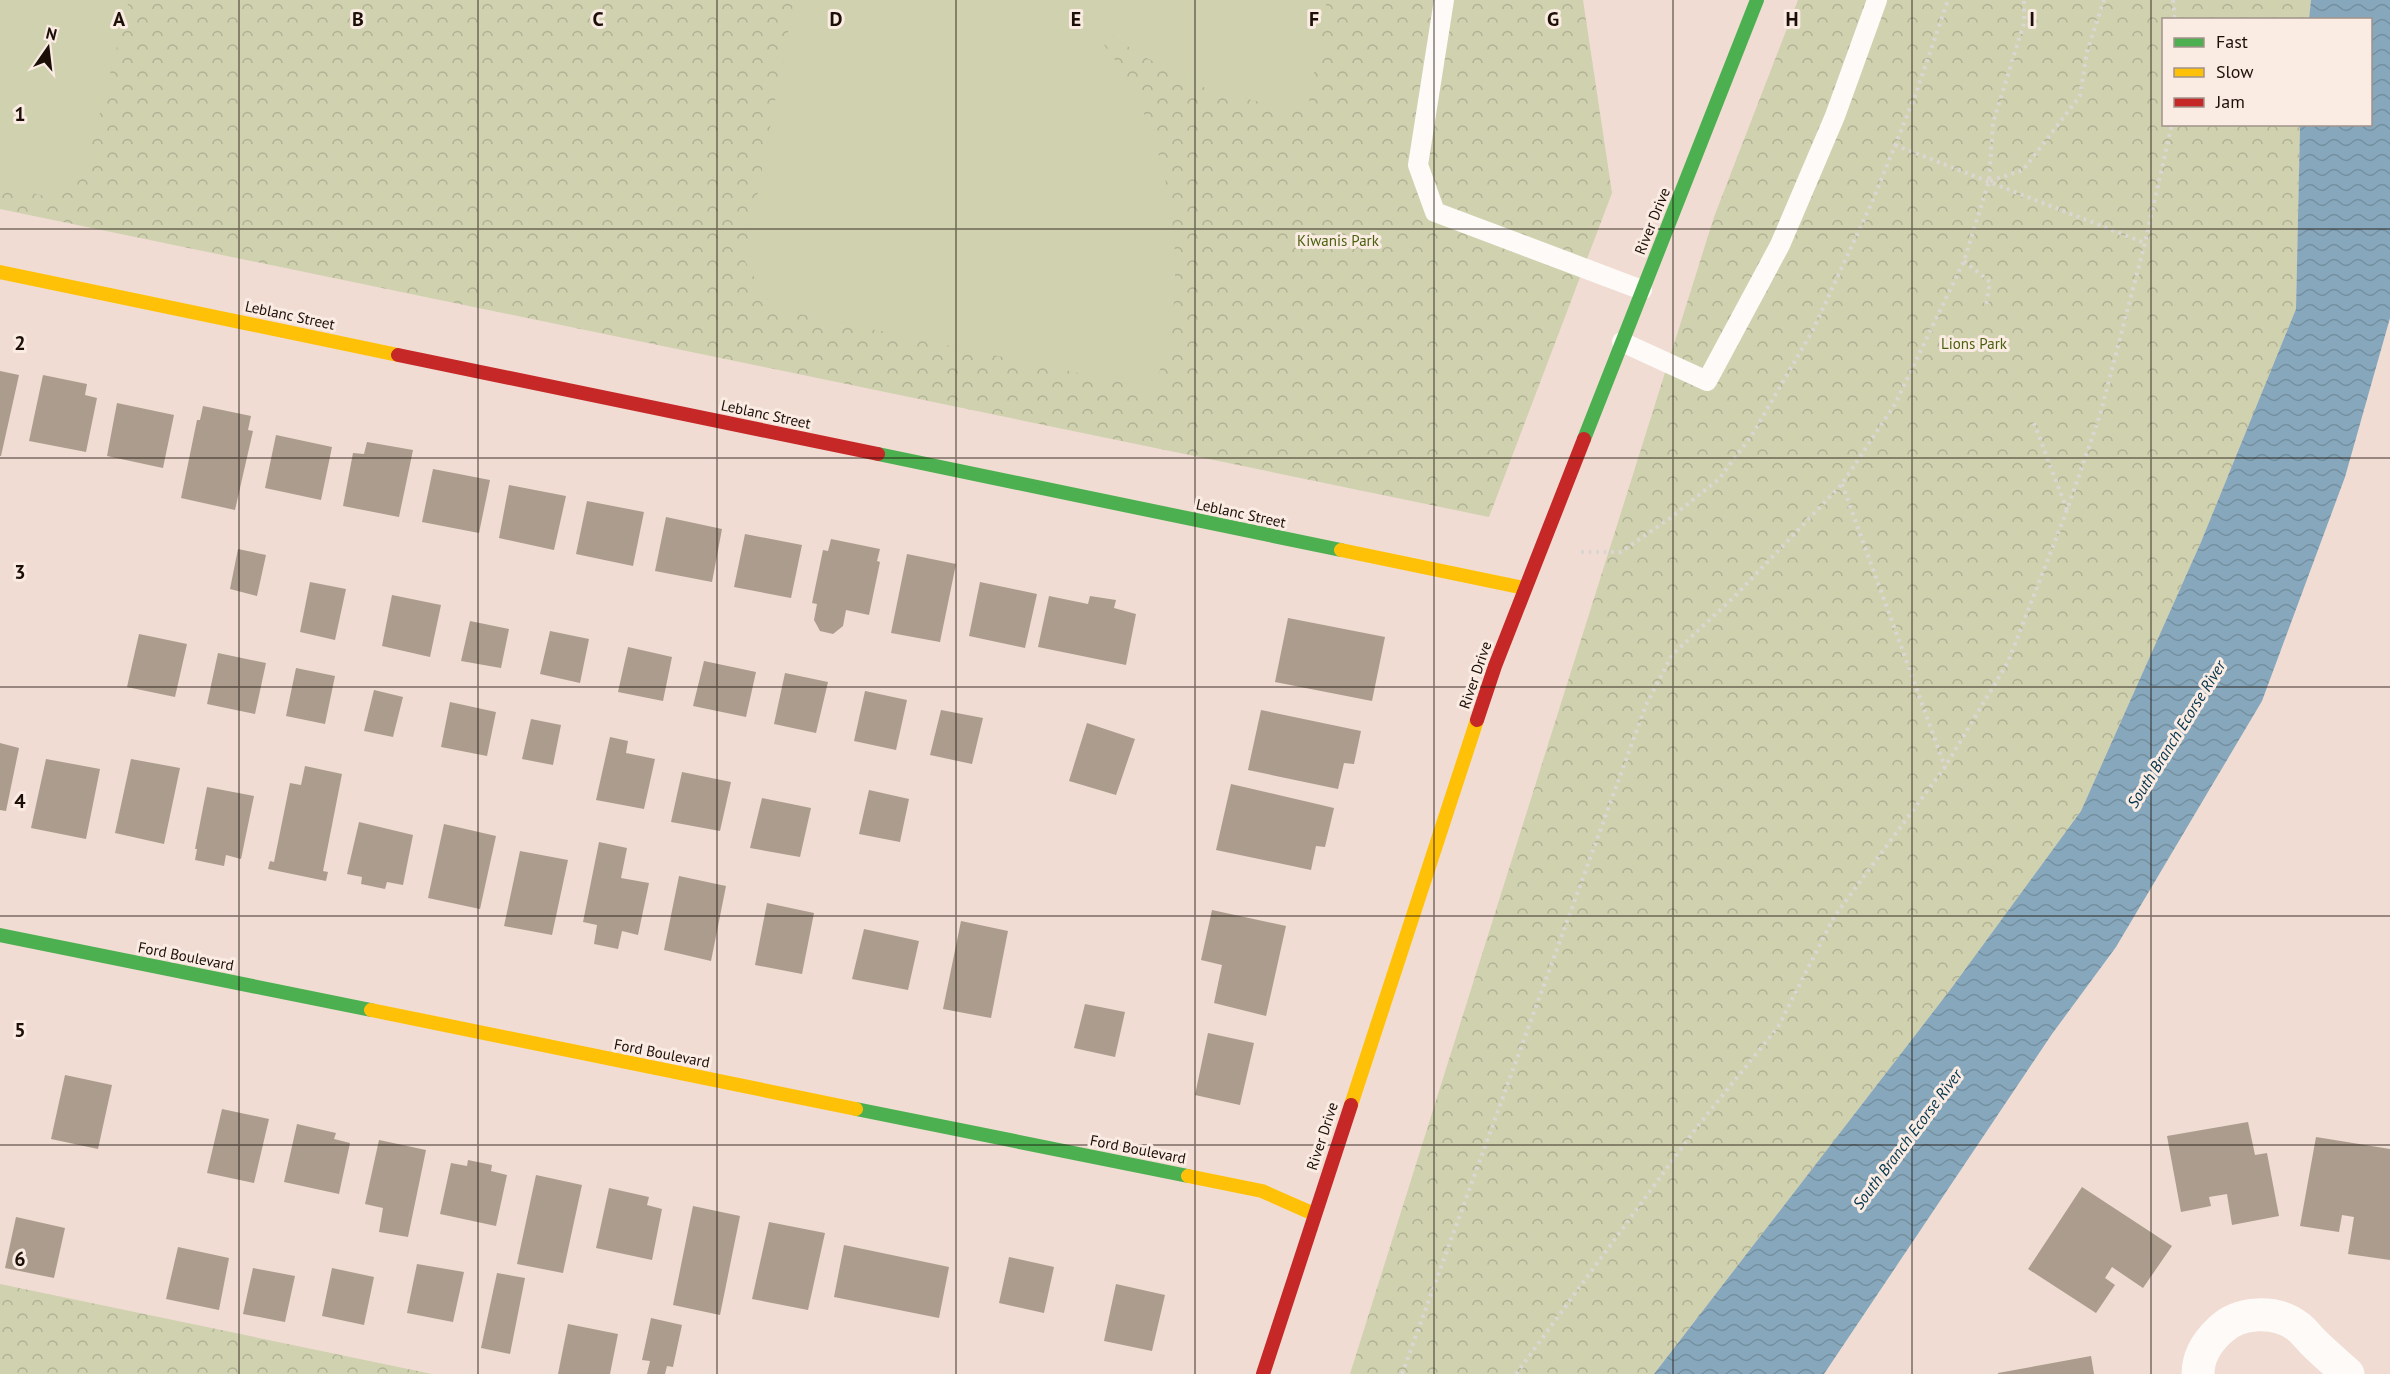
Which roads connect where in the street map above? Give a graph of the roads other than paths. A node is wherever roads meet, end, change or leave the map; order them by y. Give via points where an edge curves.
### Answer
1 (1444, 0) edge
2 (1757, 0) edge
3 (1877, 0) edge
4 (0, 272) edge
5 (1642, 290) junction
6 (1622, 342) junction
7 (1524, 588) junction
8 (0, 935) edge
9 (1314, 1214) junction
10 (1263, 1374) edge
11 (2198, 1374) edge
12 (2348, 1374) edge

1 - 5 lane via 1418,165 1435,212
2 - 5 street, River Drive
3 - 6 lane via 1835,116 1780,245 1707,381
4 - 7 street, Leblanc Street
5 - 6 street, River Drive
6 - 7 street, River Drive
7 - 9 street, River Drive
8 - 9 street, Ford Boulevard via 1262,1191
9 - 10 street, River Drive
11 - 12 street via 2208,1341 2225,1325 2248,1315 2265,1315 2297,1325

